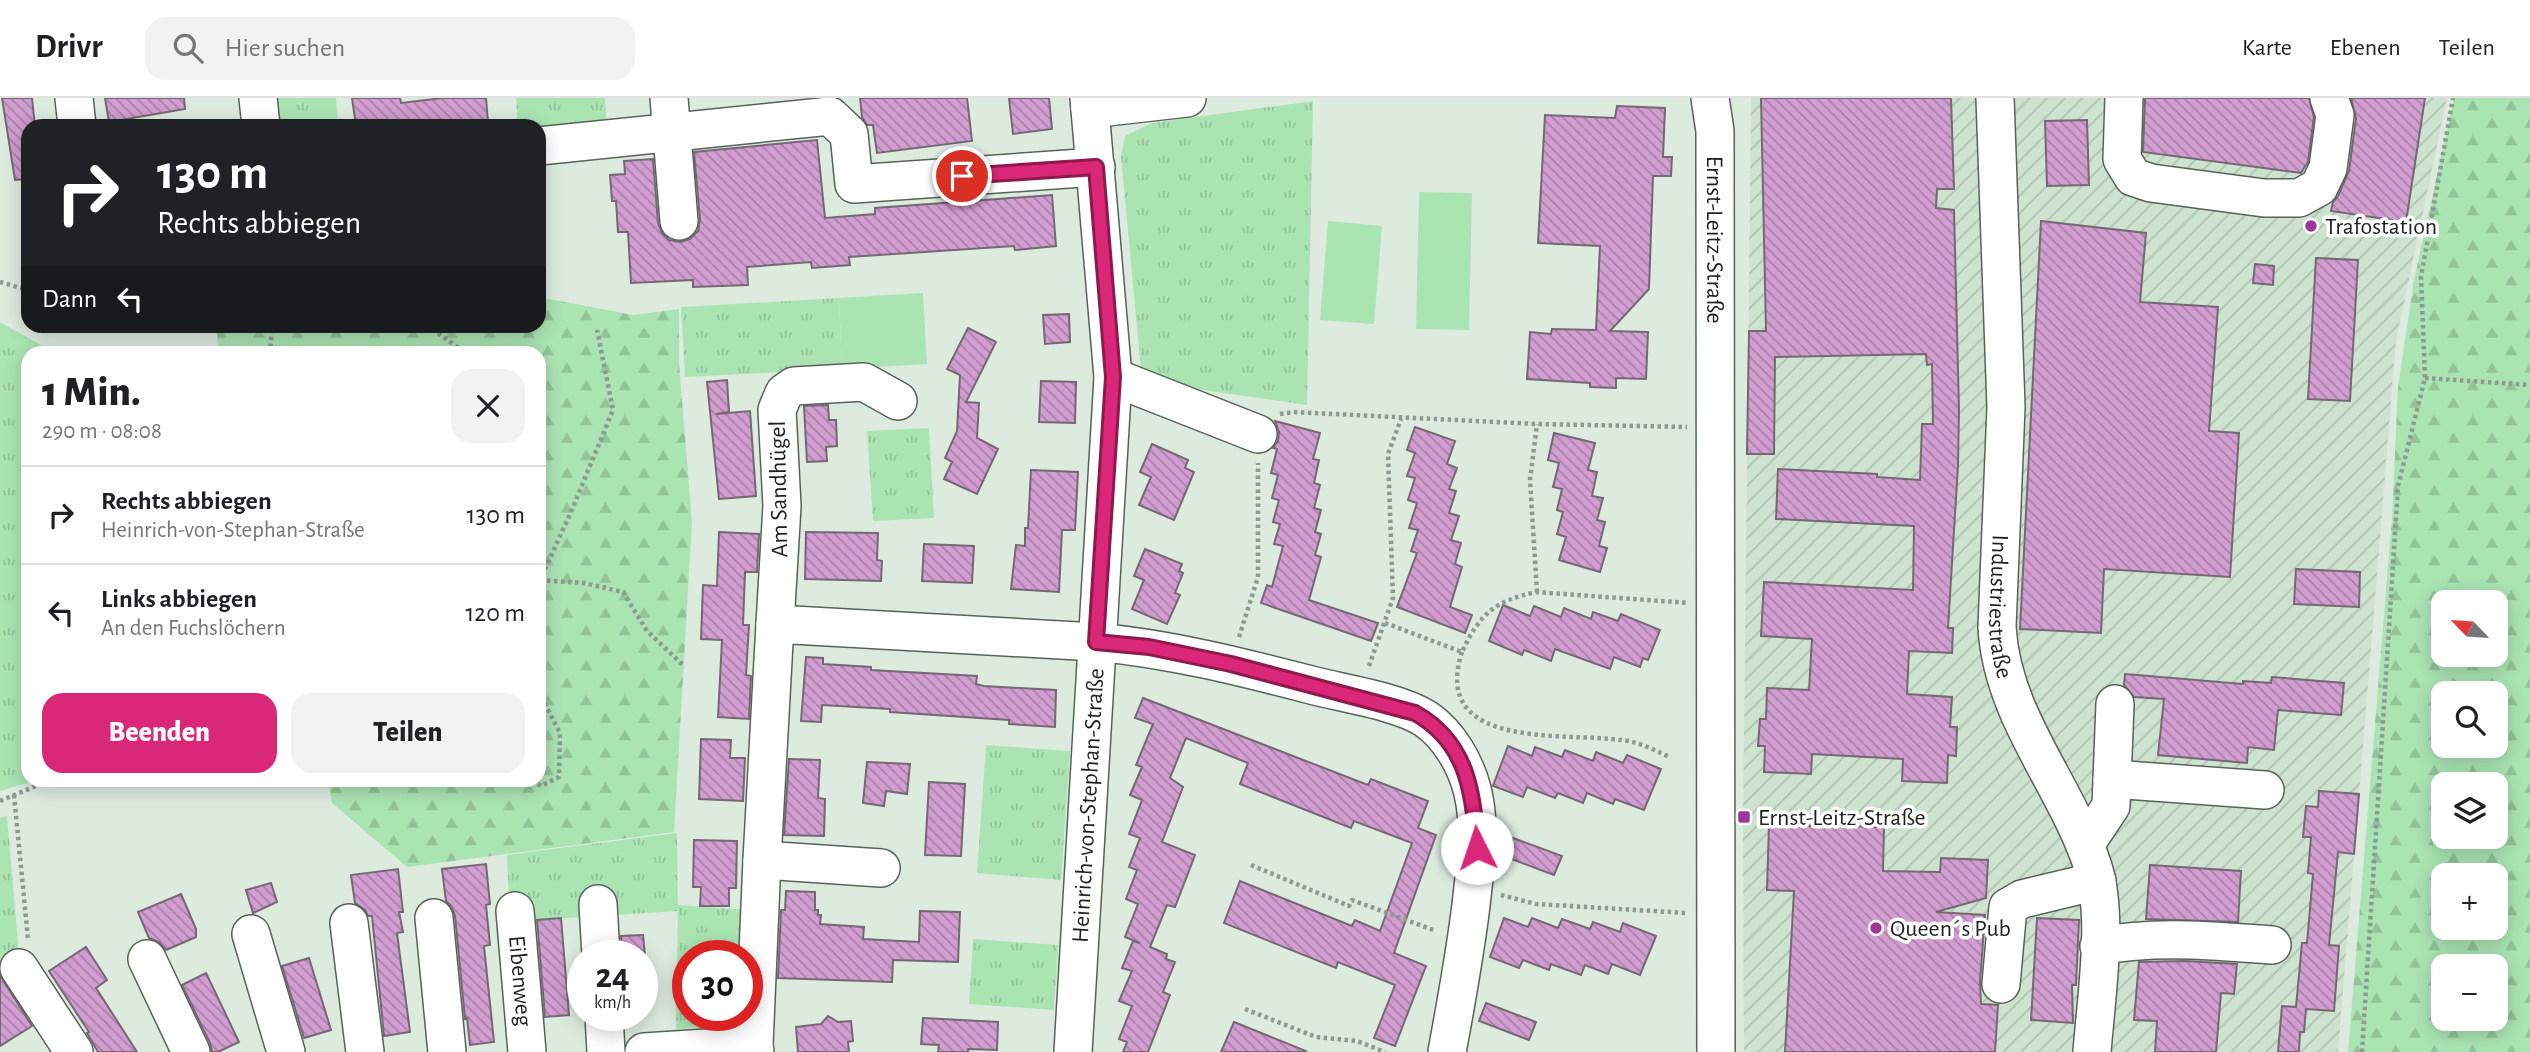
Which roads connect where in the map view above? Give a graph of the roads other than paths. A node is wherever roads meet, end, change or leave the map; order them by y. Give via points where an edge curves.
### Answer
1 (74, 98) edge
2 (258, 98) edge
3 (1187, 98) edge
4 (1710, 98) edge
5 (1995, 98) edge
6 (2124, 98) edge
7 (2329, 98) edge
8 (1089, 104) edge
9 (671, 115) edge
10 (76, 119) edge
11 (260, 119) edge
12 (546, 144) edge
13 (1096, 167) junction
14 (679, 222) dead end
15 (1113, 377) junction
16 (898, 401) dead end
17 (1258, 433) road end
18 (775, 624) junction
19 (1096, 642) junction
20 (2115, 704) dead end
21 (2112, 779) junction
22 (2265, 790) dead end
23 (2085, 845) junction
24 (762, 860) junction
25 (881, 868) dead end
26 (2097, 881) junction
27 (598, 904) dead end
28 (515, 911) dead end
29 (434, 918) dead end
30 (349, 923) dead end
31 (251, 934) dead end
32 (600, 940) edge
33 (2272, 944) dead end
34 (2099, 946) junction
35 (147, 959) dead end
36 (19, 968) road end
37 (2001, 984) dead end
38 (605, 1031) edge
39 (755, 1049) edge
40 (74, 1052) edge
41 (191, 1052) edge
42 (286, 1052) edge
43 (365, 1052) edge
44 (447, 1052) edge
45 (527, 1052) edge
46 (606, 1052) edge
47 (644, 1052) edge
48 (1073, 1052) edge
49 (1447, 1052) edge
50 (1716, 1052) edge
51 (2092, 1052) edge

1 - 10 street
2 - 11 street
3 - 8 street
4 - 50 street, Ernst-Leitz-Straße via 1715,131
5 - 23 street, Industriestraße via 2006,407 1998,649 2016,708
6 - 7 street via 2122,159 2133,177 2264,198 2299,198 2319,187 2328,168 2335,115
8 - 13 street, Heinrich-von-Stephan-Straße
9 - 12 street
9 - 13 street via 830,116 849,134 854,184
9 - 14 street
13 - 15 street, Heinrich-von-Stephan-Straße
15 - 17 street
15 - 19 street, Heinrich-von-Stephan-Straße
16 - 18 street, Am Sandhügel via 864,382 794,386 784,393 776,418 782,506
18 - 19 street
18 - 24 street, Am Sandhügel
19 - 48 street, Heinrich-von-Stephan-Straße
19 - 49 street via 1149,647 1357,696 1421,716 1440,731 1465,769 1472,791 1477,848
20 - 21 street
21 - 22 street
21 - 23 street via 2111,806
23 - 26 street, Industriestraße
24 - 25 street
24 - 39 street, Am Sandhügel
26 - 34 street, Industriestraße
26 - 37 street via 2022,898 2008,907
27 - 32 street
28 - 45 street, Eibenweg
29 - 44 street
30 - 43 street
31 - 42 street
33 - 34 street via 2162,938
34 - 51 street, Industriestraße
35 - 41 street
36 - 40 street
38 - 46 street
39 - 47 street

